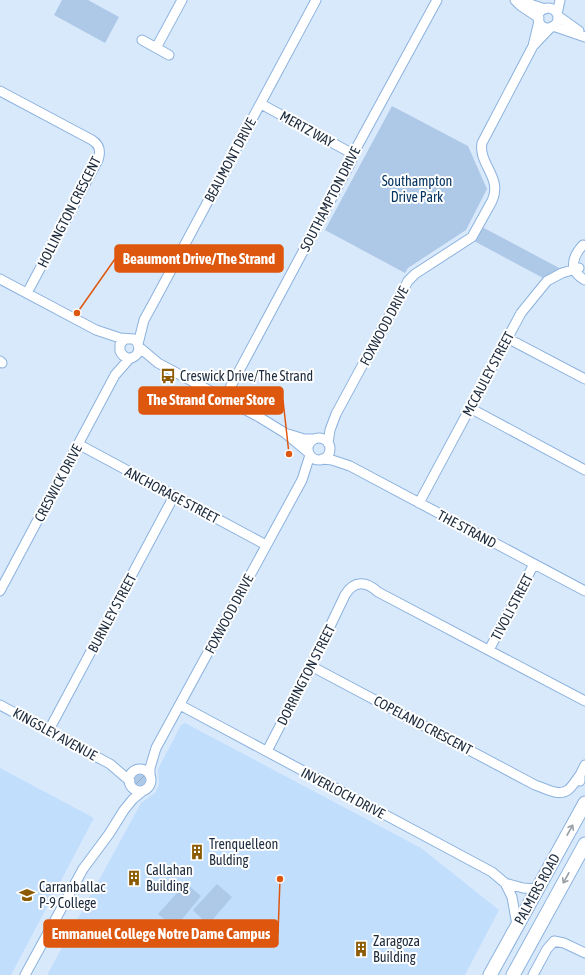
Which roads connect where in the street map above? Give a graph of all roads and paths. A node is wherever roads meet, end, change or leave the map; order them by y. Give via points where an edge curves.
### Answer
1 (182, 0) edge
2 (316, 0) edge
3 (437, 0) edge
4 (516, 0) edge
5 (553, 0) edge
6 (560, 0) edge
7 (546, 8) junction
8 (558, 15) junction
9 (539, 20) junction
10 (552, 26) junction
11 (584, 37) edge
12 (142, 40) dead end
13 (533, 46) junction
14 (156, 48) junction
15 (169, 55) dead end
16 (1, 92) edge
17 (261, 104) junction
18 (353, 154) junction
19 (584, 242) edge
20 (580, 271) edge
21 (0, 279) edge
22 (585, 280) edge
23 (27, 293) junction
24 (144, 320) junction
25 (96, 330) junction
26 (508, 338) junction
27 (126, 339) junction
28 (139, 346) junction
29 (120, 352) junction
30 (132, 358) junction
31 (158, 363) junction
32 (115, 375) junction
33 (585, 379) edge
34 (224, 399) junction
35 (470, 408) junction
36 (336, 414) junction
37 (285, 433) junction
38 (315, 439) junction
39 (78, 444) junction
40 (328, 444) junction
41 (310, 454) junction
42 (321, 459) junction
43 (350, 466) junction
44 (585, 470) edge
45 (302, 480) junction
46 (174, 496) junction
47 (419, 503) junction
48 (266, 544) junction
49 (534, 564) junction
50 (0, 590) edge
51 (585, 591) edge
52 (489, 650) junction
53 (311, 666) junction
54 (585, 701) edge
55 (0, 705) edge
56 (180, 705) junction
57 (49, 730) junction
58 (156, 748) junction
59 (267, 752) junction
60 (110, 764) junction
61 (585, 765) edge
62 (136, 770) junction
63 (150, 776) junction
64 (130, 782) junction
65 (144, 790) junction
66 (585, 803) edge
67 (124, 810) junction
68 (585, 844) edge
69 (505, 882) junction
70 (537, 888) junction
71 (517, 925) junction
72 (585, 953) edge
73 (25, 975) edge
74 (490, 975) edge
75 (513, 975) edge
76 (533, 975) edge

1 - 14 street
2 - 17 street, BEAUMONT DRIVE
3 - 18 street, SOUTHAMPTON DRIVE
4 - 7 street
4 - 9 street
5 - 7 street
6 - 8 street
7 - 8 street via 554,10
7 - 9 street via 540,13
8 - 10 street via 557,22
8 - 11 street
9 - 10 street via 544,26
9 - 13 street, FOXWOOD DRIVE
10 - 11 street
10 - 13 street, FOXWOOD DRIVE
12 - 14 street
13 - 36 street, FOXWOOD DRIVE via 482,143 482,152 496,187 492,201 472,237 408,281
14 - 15 street
16 - 23 street, HOLLINGTON CRESCENT via 95,142 100,150 98,160
17 - 18 street, MERTZ WAY
17 - 24 street, BEAUMONT DRIVE
18 - 34 street, SOUTHAMPTON DRIVE
19 - 20 street via 573,261
20 - 22 street via 578,276
20 - 26 street, MCCAULEY STREET via 552,278 543,285 521,314
21 - 23 street
23 - 25 street
24 - 27 street, BEAUMONT DRIVE
24 - 28 street, BEAUMONT DRIVE
25 - 27 street
25 - 29 street
26 - 33 street
26 - 35 street, MCCAULEY STREET
27 - 28 street via 134,339
27 - 29 street via 120,344
28 - 30 street via 138,353
28 - 31 street
29 - 30 street
29 - 32 street, CRESWICK DRIVE
30 - 31 street
30 - 32 street, CRESWICK DRIVE
31 - 34 street
32 - 39 street, CRESWICK DRIVE
34 - 37 street
35 - 44 street
35 - 47 street, MCCAULEY STREET
36 - 38 street, FOXWOOD DRIVE
36 - 40 street, FOXWOOD DRIVE
37 - 38 street via 304,439
37 - 41 street
38 - 40 street via 323,439
38 - 41 street via 309,444
39 - 46 street, ANCHORAGE STREET
39 - 50 street, CRESWICK DRIVE
40 - 42 street via 328,454
40 - 43 street, THE STRAND
41 - 42 street via 315,459
41 - 45 street, FOXWOOD DRIVE
42 - 43 street, THE STRAND
42 - 45 street, FOXWOOD DRIVE
43 - 47 street, THE STRAND
45 - 48 street, FOXWOOD DRIVE
46 - 48 street, ANCHORAGE STREET
46 - 57 street, BURNLEY STREET
47 - 49 street, THE STRAND
48 - 56 street, FOXWOOD DRIVE
49 - 51 street, THE STRAND
49 - 52 street, TIVOLI STREET
52 - 53 street, DORRINGTON STREET via 369,585 350,588
52 - 54 street
53 - 59 street, DORRINGTON STREET
53 - 61 street, COPELAND CRESCENT via 535,785 554,792 564,792 580,775
55 - 57 street, KINGSLEY AVENUE
56 - 58 street, FOXWOOD DRIVE
56 - 59 street, INVERLOCH DRIVE
57 - 60 street, KINGSLEY AVENUE
58 - 62 street, FOXWOOD DRIVE
58 - 63 street, FOXWOOD DRIVE
59 - 69 street, INVERLOCH DRIVE via 492,872
60 - 62 street, KINGSLEY AVENUE
60 - 64 street, KINGSLEY AVENUE
62 - 63 street via 144,770
62 - 64 street, FOXWOOD DRIVE via 130,776
63 - 65 street, FOXWOOD DRIVE via 150,784
64 - 65 street via 135,789
64 - 67 street, FOXWOOD DRIVE
65 - 67 street, FOXWOOD DRIVE
70 -> 66 main road, PALMERS ROAD
67 - 73 street, FOXWOOD DRIVE via 83,869
68 -> 75 main road, PALMERS ROAD
69 - 70 street, INVERLOCH DRIVE via 523,888
69 - 71 street via 512,897
70 - 71 main road, PALMERS ROAD
71 - 74 main road, PALMERS ROAD
72 - 76 street via 554,941

